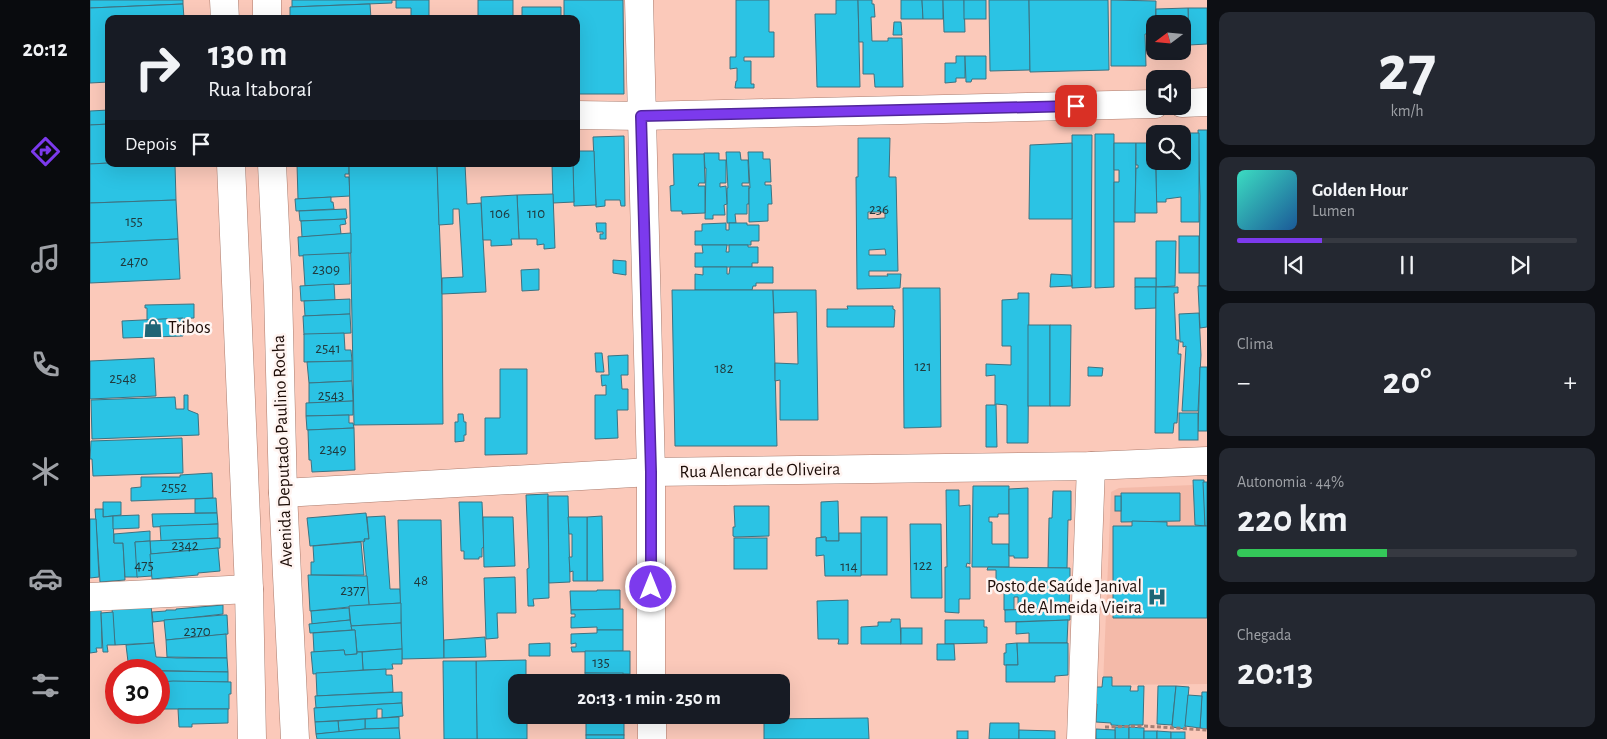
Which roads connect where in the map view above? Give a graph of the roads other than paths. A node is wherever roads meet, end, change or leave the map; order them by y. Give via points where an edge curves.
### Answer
1 (224, 0) edge
2 (266, 0) edge
3 (639, 0) edge
4 (225, 15) edge
5 (267, 15) edge
6 (1207, 102) edge
7 (1191, 103) edge
8 (1146, 104) edge
9 (580, 115) edge
10 (641, 116) junction
11 (231, 167) edge
12 (272, 167) edge
13 (1207, 461) edge
14 (1091, 466) junction
15 (651, 472) junction
16 (283, 493) junction
17 (249, 589) junction
18 (90, 598) edge
19 (652, 674) edge
20 (652, 724) edge
21 (1081, 732) edge
22 (252, 739) edge
23 (295, 739) edge
24 (652, 739) edge

1 - 4 street
2 - 5 street
3 - 10 street
6 - 7 street
8 - 10 street
9 - 10 street
10 - 15 street
11 - 17 street
12 - 16 street, Avenida Deputado Paulino Rocha
13 - 14 street, Rua Alencar de Oliveira
14 - 15 street, Rua Alencar de Oliveira
14 - 21 street
15 - 16 street, Rua Alencar de Oliveira
15 - 19 street
16 - 23 street, Avenida Deputado Paulino Rocha
17 - 18 street
17 - 22 street
20 - 24 street

